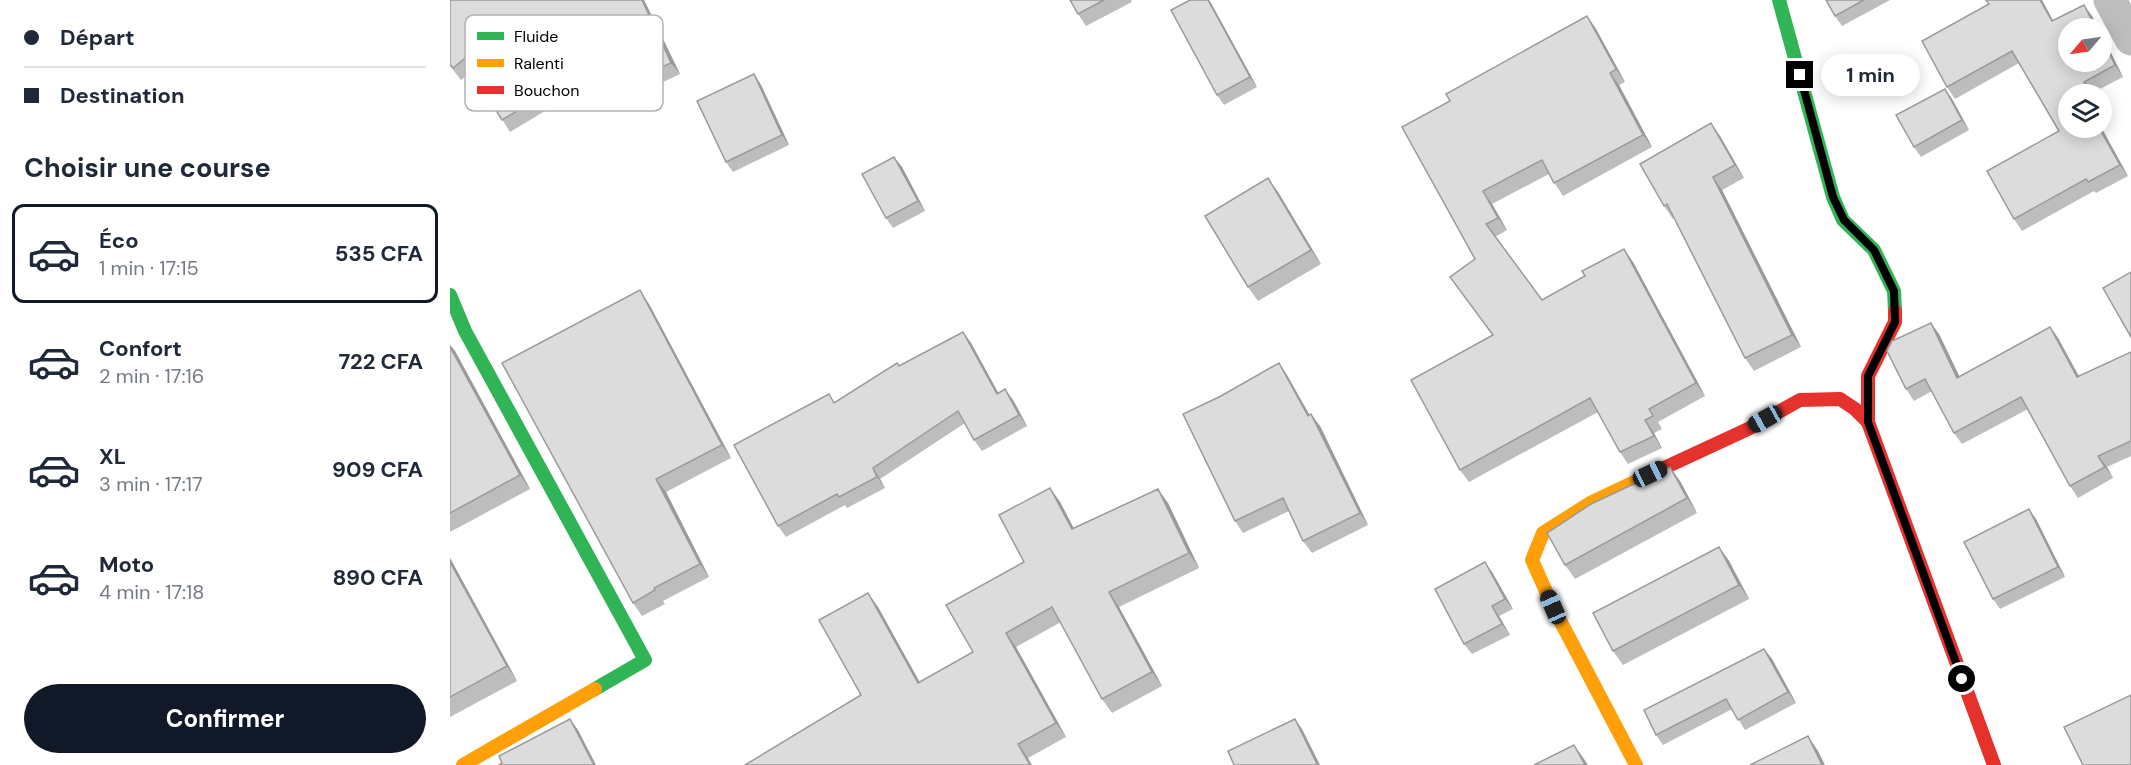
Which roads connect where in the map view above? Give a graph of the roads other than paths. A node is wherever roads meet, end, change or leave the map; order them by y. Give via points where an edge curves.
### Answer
1 (1779, 0) edge
2 (2110, 0) edge
3 (2131, 39) edge
4 (450, 295) edge
5 (457, 333) edge
6 (1868, 422) junction
7 (463, 765) edge
8 (1636, 765) edge
9 (1994, 765) edge

1 - 6 street via 1833,197 1844,220 1874,250 1894,291 1895,322 1868,376
2 - 3 street
4 - 5 street
5 - 7 street via 645,660
6 - 8 street via 1840,399 1800,400 1748,429 1592,502 1543,533 1532,560
6 - 9 street

